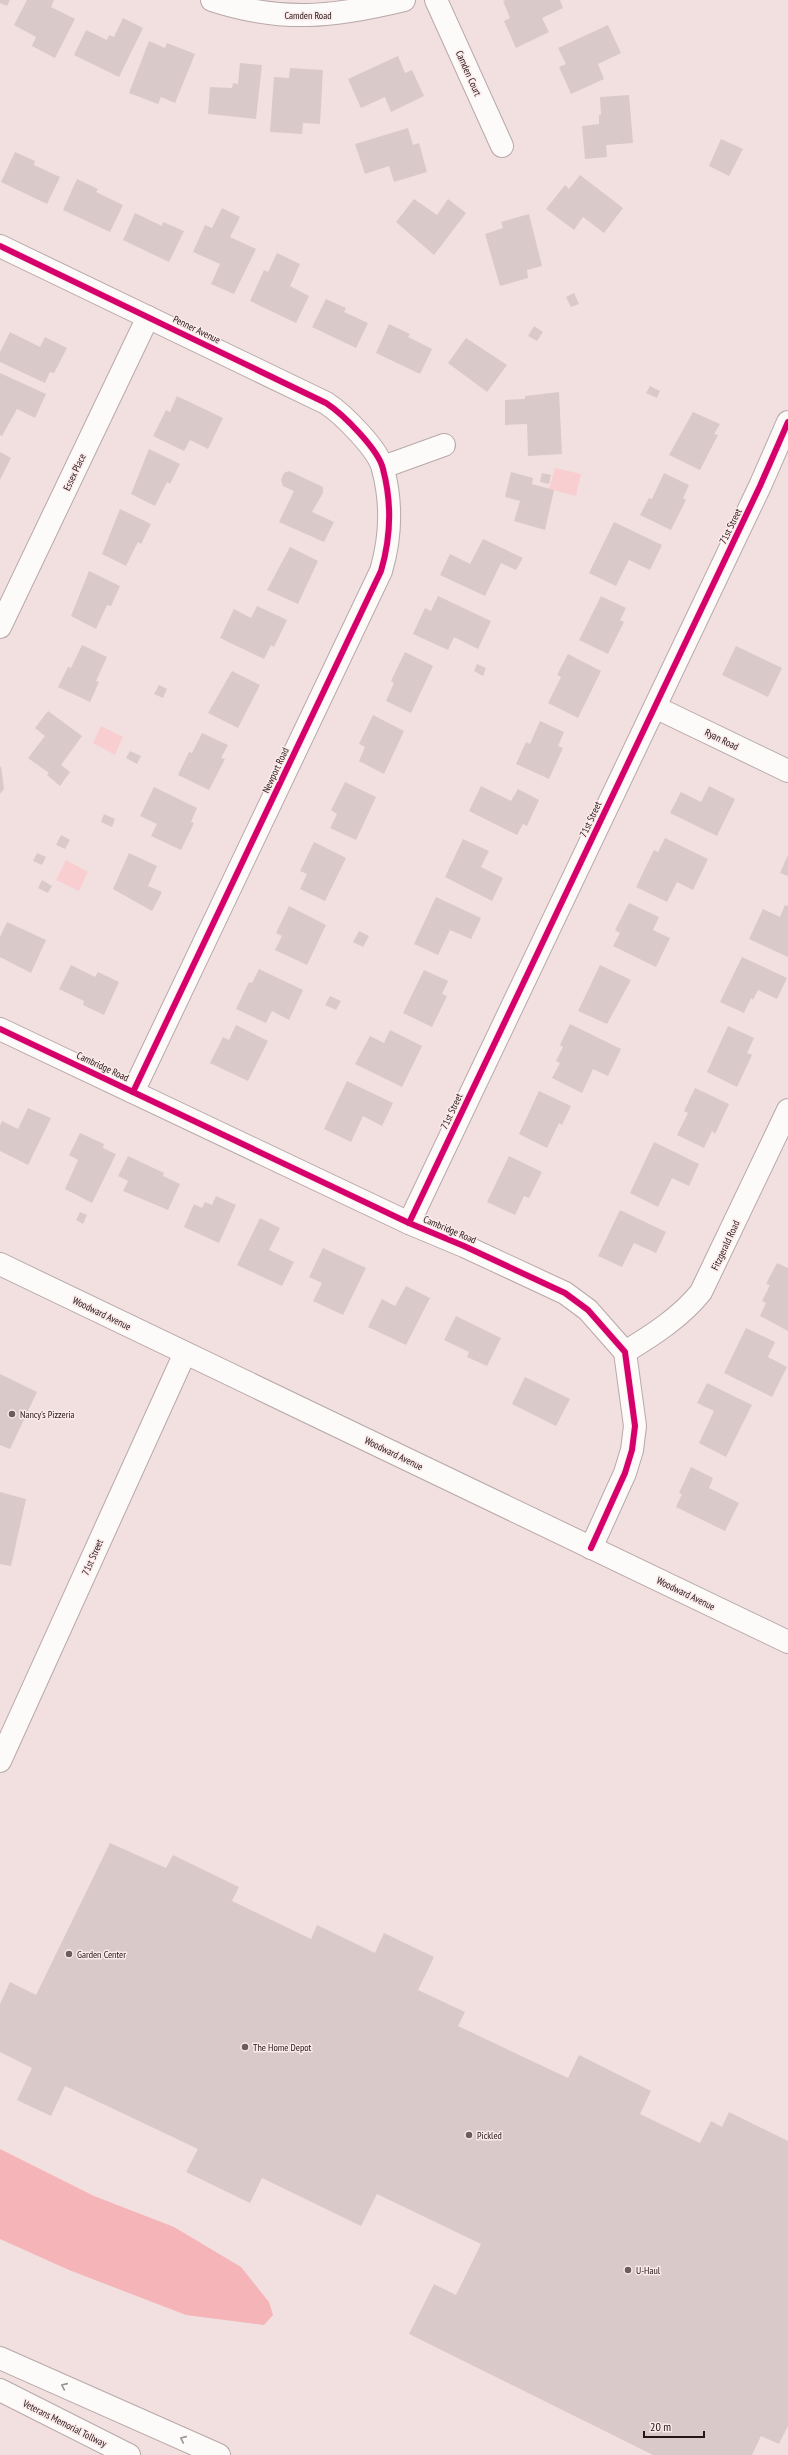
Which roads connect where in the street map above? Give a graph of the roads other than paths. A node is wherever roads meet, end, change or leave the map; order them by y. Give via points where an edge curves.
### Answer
1 (212, 0) edge
2 (404, 0) edge
3 (436, 0) edge
4 (502, 146) dead end
5 (0, 246) edge
6 (148, 317) junction
7 (787, 429) edge
8 (444, 445) dead end
9 (371, 449) joint
10 (383, 467) junction
11 (0, 627) edge
12 (655, 707) junction
13 (788, 771) edge
14 (0, 1029) edge
15 (133, 1092) junction
16 (788, 1110) edge
17 (409, 1223) junction
18 (0, 1264) edge
19 (625, 1352) junction
20 (185, 1353) junction
21 (591, 1548) junction
22 (788, 1642) edge
23 (2, 1753) edge
24 (0, 2358) edge
25 (0, 2390) edge
26 (129, 2455) edge
27 (219, 2455) edge

1 - 2 main road, Camden Road via 235,7 292,16 348,13
3 - 4 main road, Camden Court
5 - 6 main road, Penner Avenue
6 - 9 main road, Penner Avenue via 326,403 348,419
6 - 11 main road, Essex Place
7 - 12 main road, 71st Street
8 - 10 main road
9 - 10 main road, Newport Road
10 - 15 main road, Newport Road via 390,530 381,571
12 - 13 main road, Ryan Road
12 - 17 main road, 71st Street
14 - 15 main road, Cambridge Road
15 - 17 main road, Cambridge Road
16 - 19 main road, Fitzgerald Road via 709,1280 701,1292 691,1304 651,1337
17 - 19 main road, Cambridge Road via 565,1293 588,1310
18 - 20 main road, Woodward Avenue
19 - 21 main road via 635,1426 632,1450 625,1473
20 - 21 main road, Woodward Avenue
20 - 23 main road, 71st Street
21 - 22 main road, Woodward Avenue
27 -> 24 main road
25 - 26 main road, Veterans Memorial Tollway

